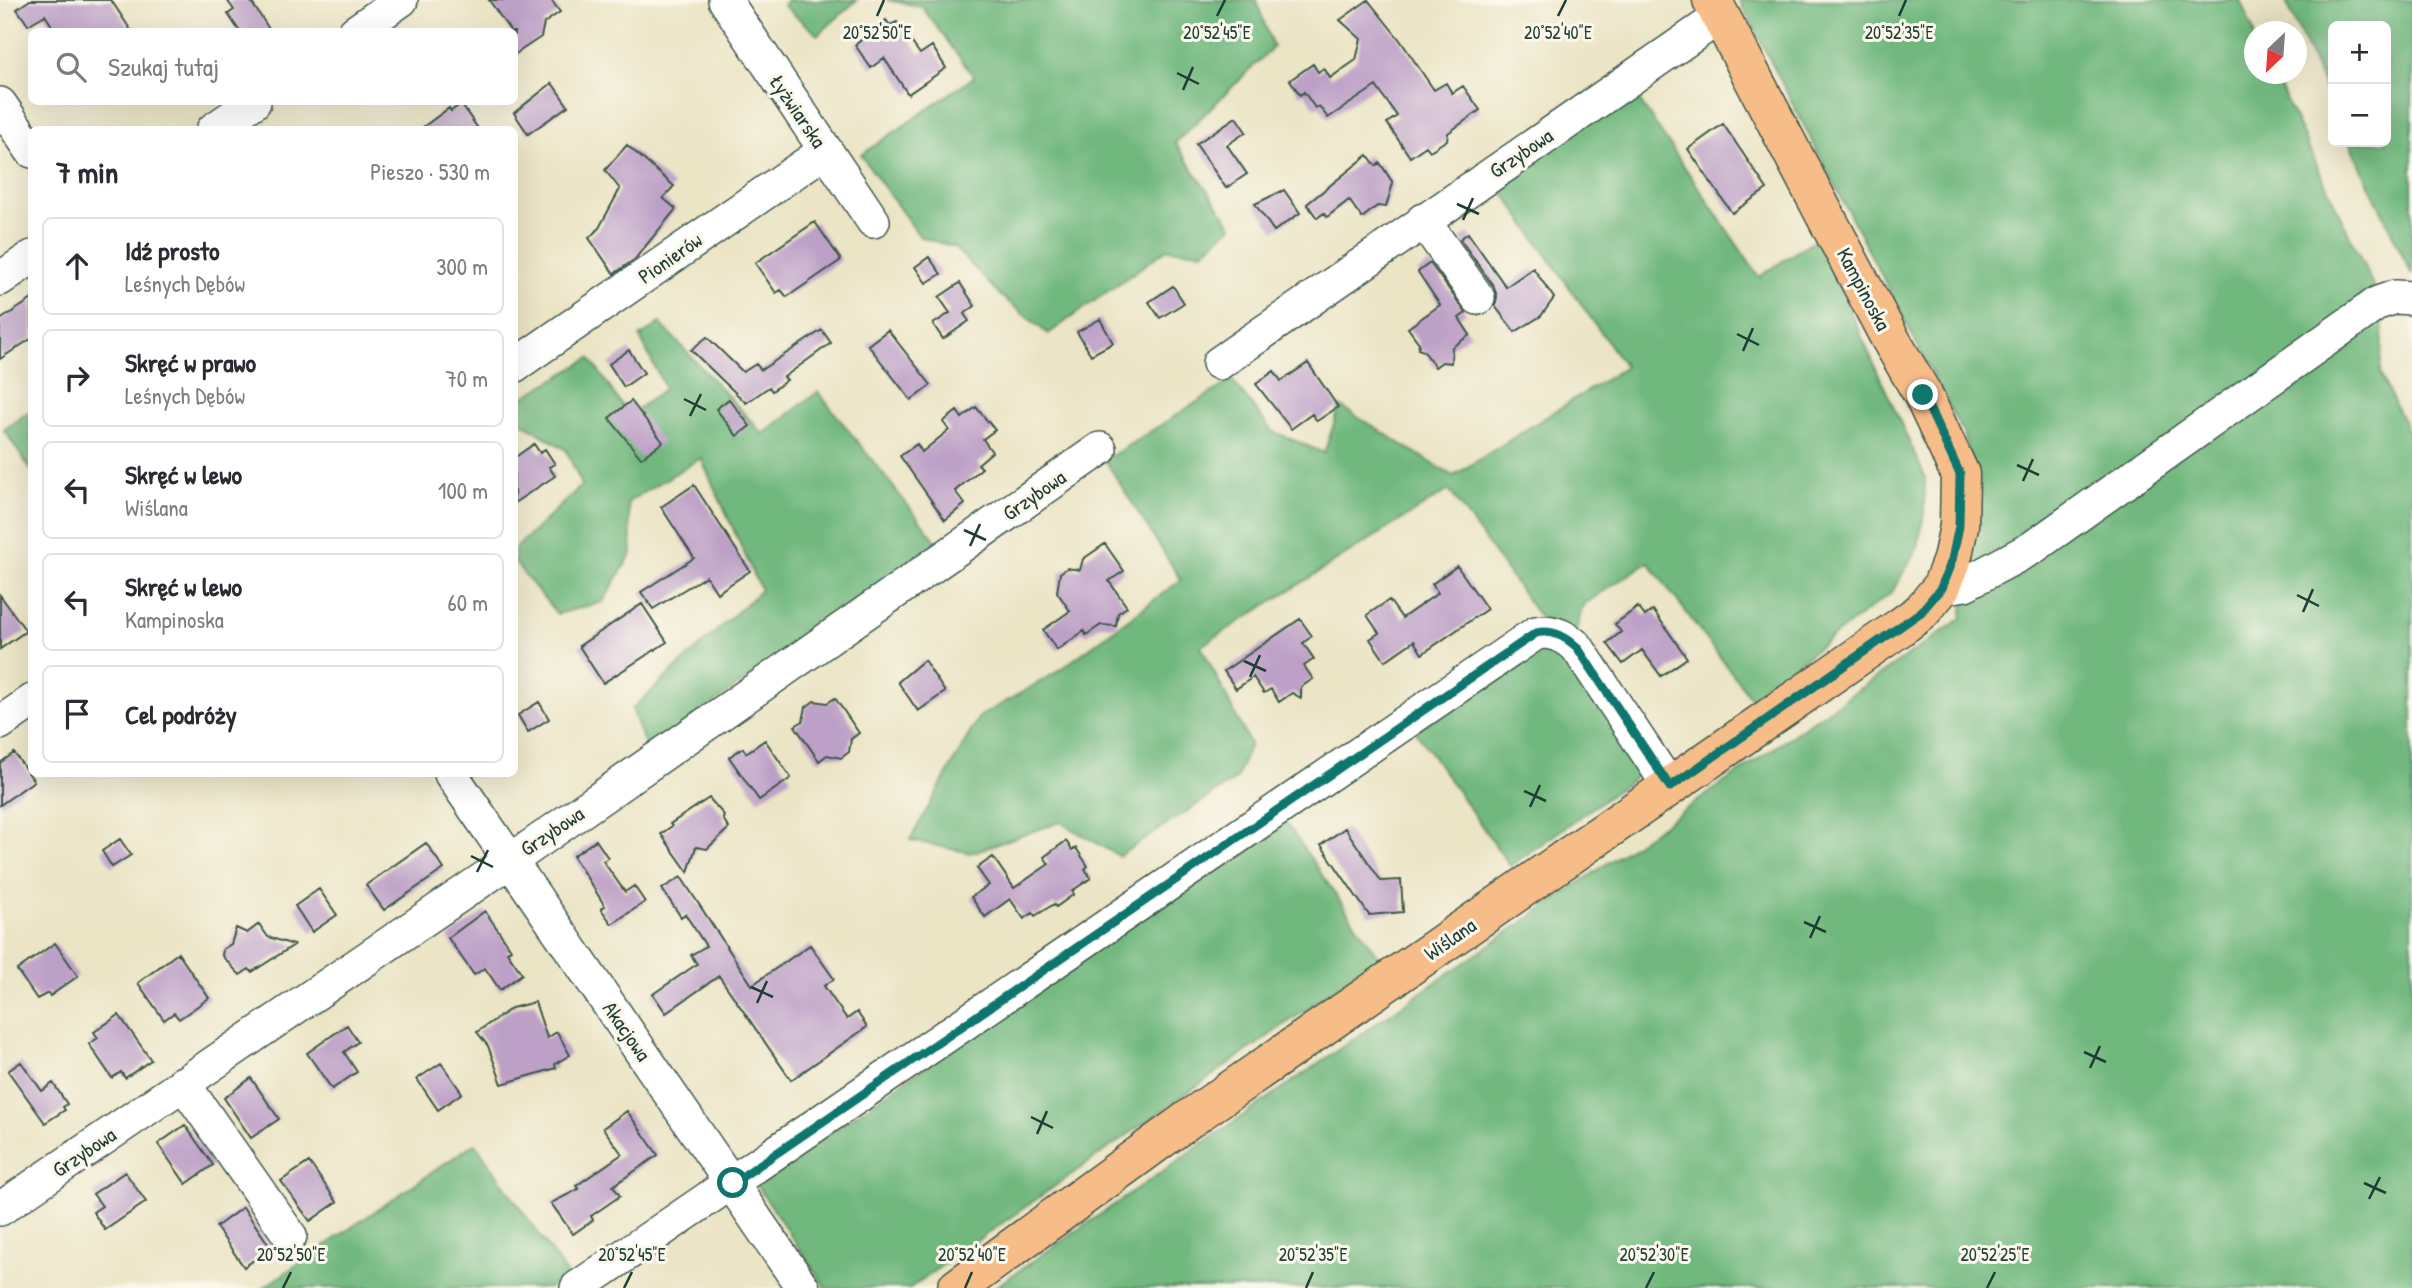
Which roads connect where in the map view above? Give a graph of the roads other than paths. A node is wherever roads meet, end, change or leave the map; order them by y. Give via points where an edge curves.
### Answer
1 (401, 0) edge
2 (724, 0) edge
3 (1716, 8) edge
4 (361, 28) edge
5 (0, 104) edge
6 (250, 105) edge
7 (219, 126) edge
8 (28, 145) edge
9 (825, 151) junction
10 (1423, 220) junction
11 (873, 221) dead end
12 (28, 260) edge
13 (0, 279) edge
14 (1478, 298) dead end
15 (2412, 298) edge
16 (518, 363) edge
17 (1219, 363) dead end
18 (1100, 449) dead end
19 (1941, 588) junction
20 (28, 704) edge
21 (0, 723) edge
22 (453, 777) edge
23 (1670, 787) junction
24 (510, 859) junction
25 (183, 1083) junction
26 (733, 1183) junction
27 (0, 1209) edge
28 (290, 1236) dead end
29 (578, 1288) edge
30 (803, 1288) edge
31 (957, 1288) edge

1 - 4 street
2 - 9 street, Łyżwiarska
3 - 10 street, Grzybowa
3 - 19 main road, Kampinoska via 1923,395 1960,474 1959,526
5 - 8 street
6 - 7 street
9 - 11 street, Łyżwiarska
9 - 16 street, Pionierów
10 - 14 street
10 - 17 street, Grzybowa
12 - 13 street
15 - 19 street via 2378,303 2032,548 1965,584
18 - 24 street, Grzybowa
19 - 23 main road, Wiślana via 1921,612
20 - 21 street
22 - 24 street, Akacjowa
23 - 26 street via 1577,647 1566,637 1536,633
23 - 31 main road, Wiślana via 1189,1119
24 - 25 street, Grzybowa
24 - 26 street, Akacjowa
25 - 27 street, Grzybowa
25 - 28 street
26 - 29 street
26 - 30 street, Akacjowa

